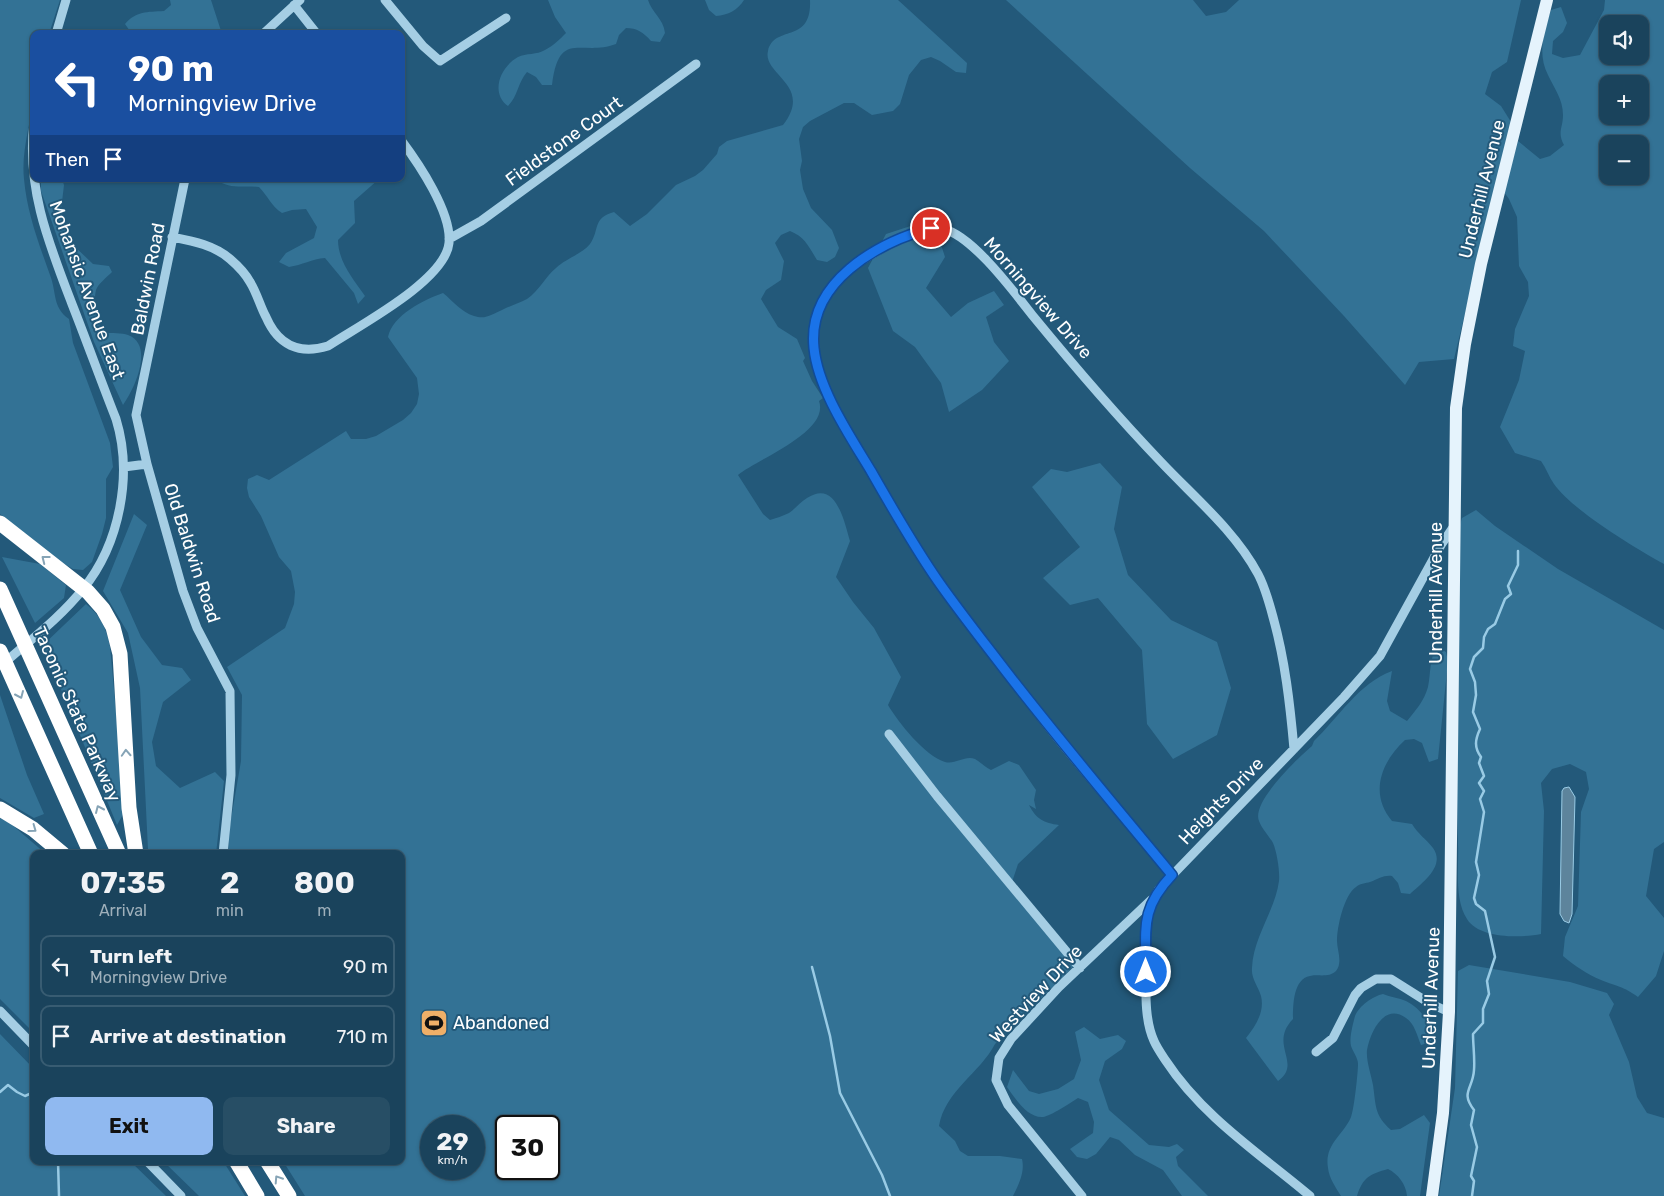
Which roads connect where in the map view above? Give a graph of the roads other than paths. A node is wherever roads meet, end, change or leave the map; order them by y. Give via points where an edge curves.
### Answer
1 (66, 0) edge
2 (384, 0) edge
3 (1547, 0) edge
4 (297, 2) edge
5 (506, 18) dead end
6 (57, 30) edge
7 (267, 30) edge
8 (314, 30) edge
9 (696, 64) dead end
10 (405, 146) edge
11 (35, 182) edge
12 (184, 182) edge
13 (172, 237) junction
14 (449, 239) junction
15 (138, 427) junction
16 (120, 432) junction
17 (147, 464) junction
18 (124, 467) junction
19 (0, 523) edge
20 (1454, 526) junction
21 (84, 588) junction
22 (0, 589) edge
23 (0, 651) edge
24 (0, 667) edge
25 (889, 734) dead end
26 (1294, 749) junction
27 (0, 809) edge
28 (58, 850) edge
29 (89, 850) edge
30 (117, 850) edge
31 (135, 850) edge
32 (224, 850) edge
33 (1172, 875) junction
34 (1154, 898) junction
35 (1080, 968) junction
36 (0, 1011) edge
37 (1449, 1012) junction
38 (30, 1042) edge
39 (1316, 1052) dead end
40 (151, 1165) edge
41 (238, 1165) edge
42 (270, 1165) edge
43 (181, 1196) edge
44 (257, 1196) edge
45 (289, 1196) edge
46 (1082, 1196) edge
47 (1310, 1196) edge
48 (1432, 1196) edge

1 - 6 street
2 - 5 street via 440,61
3 - 20 main road, Underhill Avenue via 1465,344 1456,408
4 - 7 street
4 - 8 street
9 - 14 street, Fieldstone Court via 481,221
10 - 14 street via 436,195
11 - 16 street, Mohansic Avenue East via 44,227
12 - 13 street, Baldwin Road
13 - 14 street via 199,243 229,258 250,281 265,316 281,340 292,347 315,350 328,346 412,293 447,252
13 - 15 street, Baldwin Road via 138,402
15 - 16 street
15 - 17 street, Old Baldwin Road
16 - 18 street, Mohansic Avenue East
17 - 18 street, Old Baldwin Road
17 - 32 street, Old Baldwin Road via 183,591 197,628 230,691 231,776
18 - 21 street via 112,536
21 -> 19 highway
20 - 26 street, Heights Drive via 1440,545 1380,656
20 - 37 main road, Underhill Avenue
21 - 24 street
31 -> 21 highway via 129,808 119,646 110,620
30 -> 22 highway, Taconic State Parkway
23 -> 29 highway
25 - 35 street
26 - 33 street, Heights Drive
26 - 33 street, Morningview Drive via 1281,644 1260,577 1248,558 974,248 944,229 931,228 876,250 847,270 822,302 816,321 814,347 820,374 832,402 906,532 938,581 1064,746
27 -> 28 highway via 33,829
33 - 34 street, Heights Drive
34 - 35 street, Westview Drive
34 - 47 street, Heights Drive via 1149,906 1146,925 1148,1020 1154,1042 1176,1077 1206,1111
35 - 46 street, Westview Drive via 1011,1039 999,1058 996,1080 1008,1105
36 - 38 street
37 - 39 street via 1392,979 1376,979 1355,995 1333,1038
37 - 48 main road, Underhill Avenue via 1443,1113
40 - 43 street
41 - 44 highway
45 -> 42 highway

